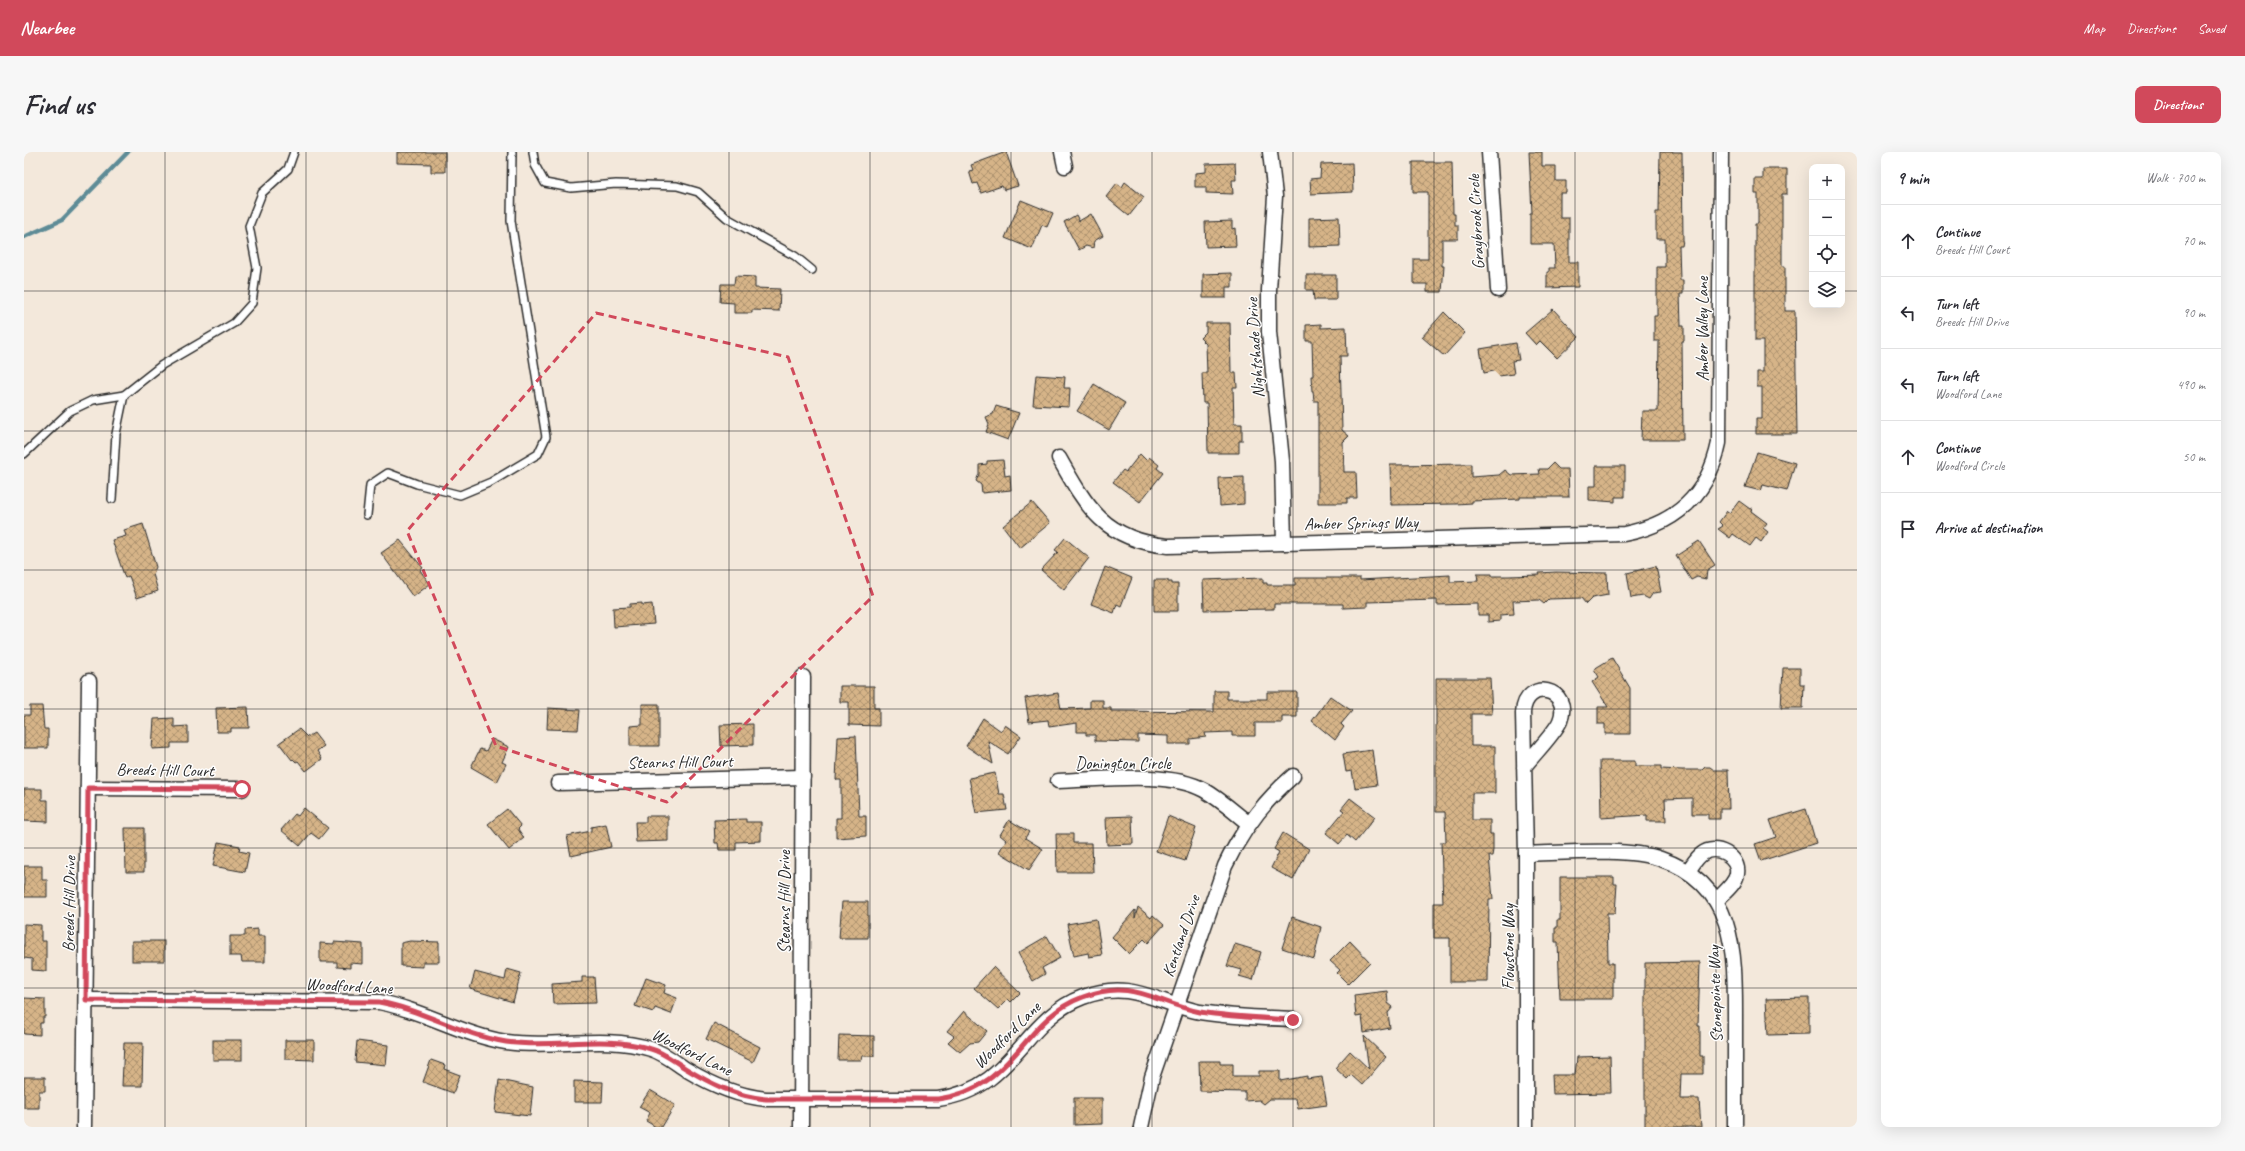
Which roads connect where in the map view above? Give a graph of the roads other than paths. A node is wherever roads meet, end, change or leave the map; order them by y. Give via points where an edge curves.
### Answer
1 (294, 152) edge
2 (512, 152) edge
3 (533, 152) edge
4 (1270, 152) edge
5 (1489, 152) edge
6 (1721, 152) edge
7 (812, 270) dead end
8 (1498, 290) dead end
9 (124, 395) junction
10 (24, 454) edge
11 (1059, 458) dead end
12 (112, 499) dead end
13 (1693, 499) joint
14 (367, 515) dead end
15 (1284, 542) junction
16 (803, 677) dead end
17 (89, 680) dead end
18 (1524, 767) junction
19 (1293, 776) dead end
20 (803, 778) junction
21 (1058, 781) dead end
22 (558, 783) dead end
23 (88, 788) junction
24 (242, 789) dead end
25 (1248, 824) junction
26 (1526, 854) junction
27 (1688, 871) junction
28 (1716, 901) junction
29 (86, 1000) junction
30 (1177, 1004) junction
31 (1293, 1020) dead end
32 (801, 1099) junction
33 (84, 1127) edge
34 (801, 1127) edge
35 (1141, 1127) edge
36 (1526, 1127) edge
37 (1735, 1127) edge

1 - 9 lane via 288,168 262,193 248,226 257,268 252,303 234,323 162,365
2 - 14 lane via 511,221 546,437 538,454 492,482 460,495 417,484 388,473 370,485
3 - 7 lane via 535,165 545,183 571,188 616,184 677,186 698,192 727,218 795,256
4 - 15 street, Nightshade Drive via 1275,196 1269,332 1282,461
5 - 8 street, Graybrook Circle
6 - 13 street, Amber Valley Lane via 1720,434 1710,473
9 - 10 lane via 93,400 70,410
9 - 12 lane via 116,434
11 - 15 street, Amber Springs Way via 1092,511 1106,524 1133,538 1154,545 1168,546
13 - 15 street, Amber Springs Way via 1657,525 1624,534
16 - 20 street, Stearns Hill Drive
17 - 23 street, Breeds Hill Drive
18 - 18 street, Flowstone Way via 1559,722 1563,709 1559,697 1550,691 1540,690 1530,694 1524,702
18 - 26 street, Flowstone Way
19 - 25 street, Kentland Drive via 1274,792
20 - 22 street, Stearns Hill Court
20 - 32 street, Stearns Hill Drive
21 - 25 street, Donington Circle via 1179,781 1204,790 1223,802
23 - 24 street, Breeds Hill Court
23 - 29 street, Breeds Hill Drive
25 - 30 street, Kentland Drive via 1233,847 1222,873
26 - 27 street, Stonepointe Way via 1630,853 1661,859
26 - 36 street, Flowstone Way
27 - 28 street, Stonepointe Way via 1703,884
27 - 28 street via 1702,854 1710,850 1720,850 1729,855 1737,873 1733,884
28 - 37 street, Stonepointe Way via 1729,930 1735,964
29 - 32 street, Woodford Lane via 379,1002 506,1042 627,1043 652,1049 709,1083 737,1093 766,1099
29 - 33 street, Breeds Hill Drive
30 - 31 street, Woodford Lane via 1220,1015
30 - 32 street, Woodford Lane via 1128,990 1083,997 1049,1017 990,1080 966,1092 946,1098
30 - 35 street, Kentland Drive via 1149,1090
32 - 34 street, Stearns Hill Drive

